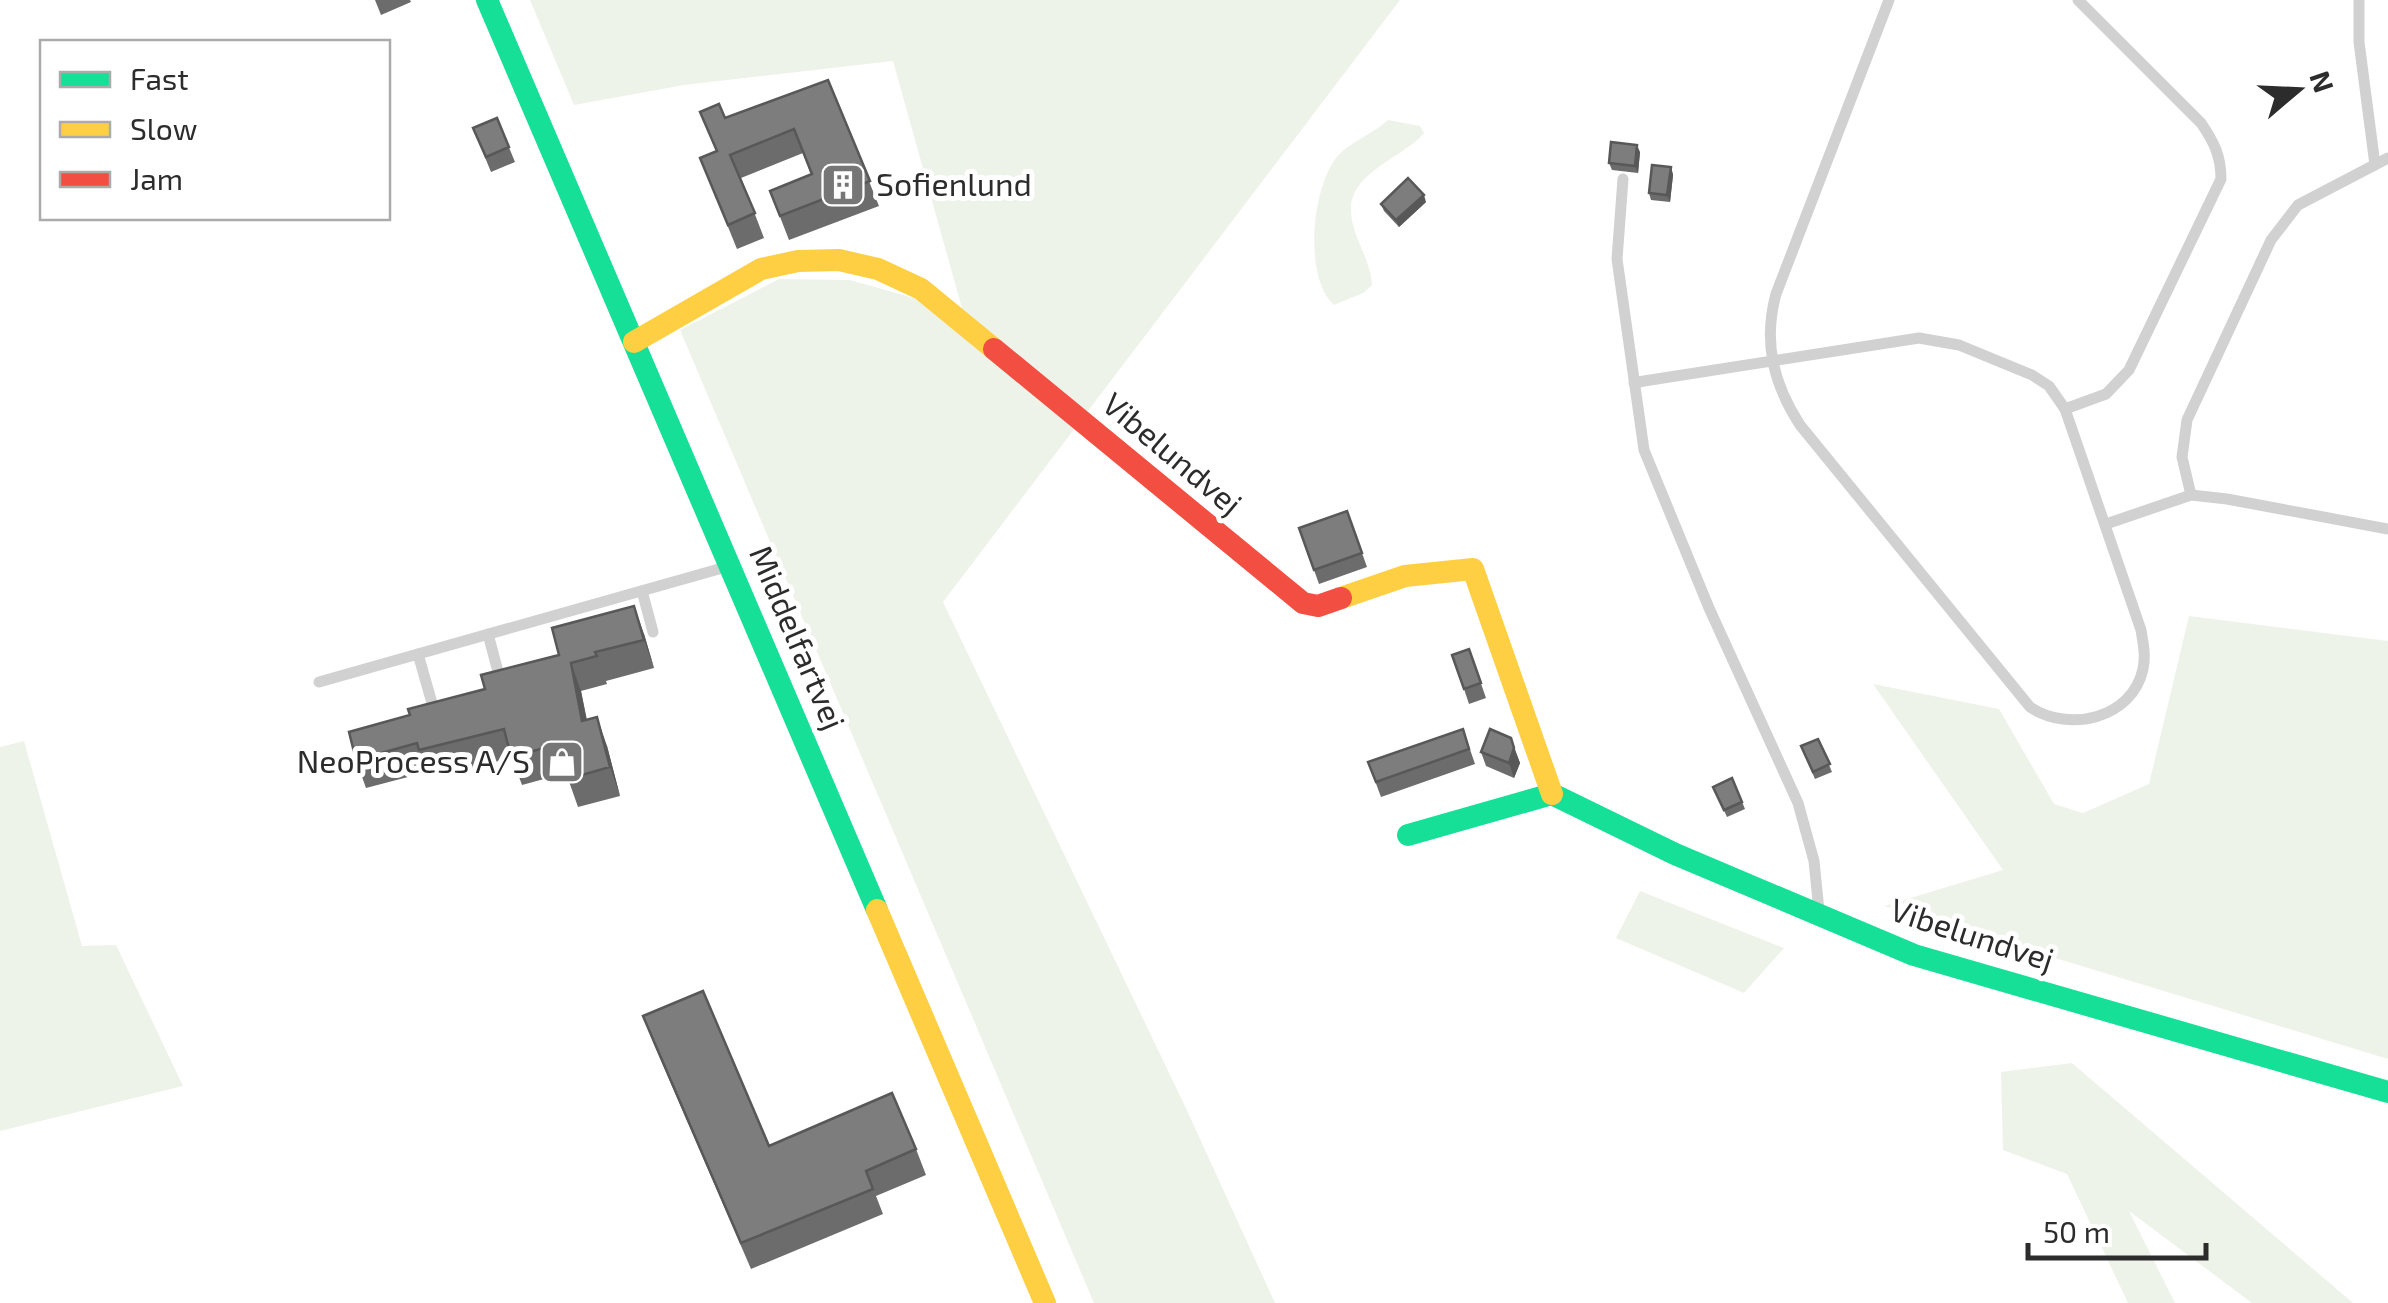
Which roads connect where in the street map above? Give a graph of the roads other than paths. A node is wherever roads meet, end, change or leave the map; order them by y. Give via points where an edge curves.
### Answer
1 (487, 0) edge
2 (1889, 0) edge
3 (2078, 0) edge
4 (2359, 0) edge
5 (2388, 158) edge
6 (2374, 165) junction
7 (1623, 179) dead end
8 (634, 342) junction
9 (1772, 360) junction
10 (1634, 383) junction
11 (2065, 409) junction
12 (2191, 495) junction
13 (2106, 524) junction
14 (2388, 529) edge
15 (730, 566) junction
16 (642, 591) junction
17 (653, 632) dead end
18 (488, 634) junction
19 (418, 654) junction
20 (319, 682) dead end
21 (503, 689) edge
22 (437, 722) edge
23 (1552, 794) junction
24 (1408, 835) dead end
25 (1819, 916) junction
26 (2388, 1092) edge
27 (1045, 1303) edge

1 - 8 street, Middelfartvej
2 - 9 lane via 1776,294 1768,322
3 - 11 lane via 2201,123 2214,142 2220,179 2129,370 2106,394
4 - 6 lane
5 - 6 lane
6 - 12 lane via 2298,205 2272,240 2187,420 2182,458
7 - 10 lane via 1617,258
8 - 15 street, Middelfartvej
8 - 23 street, Vibelundvej via 761,269 798,261 840,260 921,290 1303,603 1318,606 1405,576 1473,569
9 - 10 lane
9 - 11 lane via 1919,338 1958,345 2032,375
9 - 13 lane via 1783,399 1800,425 2030,708 2056,720 2108,713 2135,689 2143,671 2141,630
10 - 25 lane via 1650,471 1798,804 1814,861
11 - 13 lane
12 - 13 lane
12 - 14 lane
15 - 16 lane
15 - 27 street, Middelfartvej
16 - 17 lane
16 - 18 lane
18 - 19 lane
18 - 21 lane
19 - 20 lane
19 - 22 lane
23 - 24 street
23 - 25 street, Vibelundvej
25 - 26 street, Vibelundvej via 1914,954

